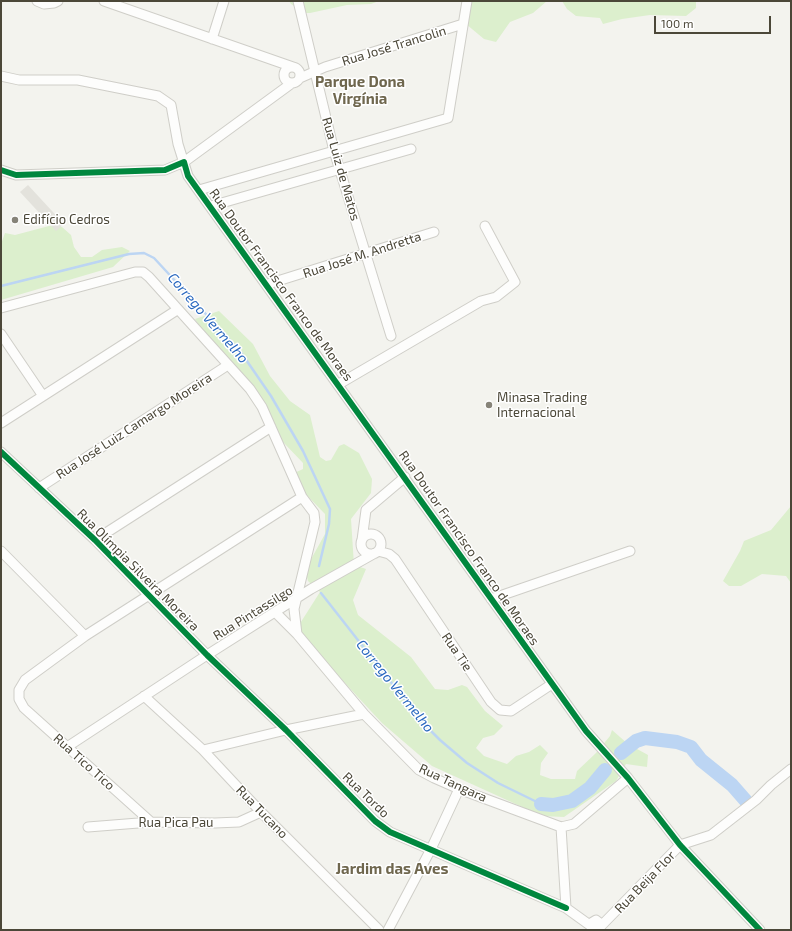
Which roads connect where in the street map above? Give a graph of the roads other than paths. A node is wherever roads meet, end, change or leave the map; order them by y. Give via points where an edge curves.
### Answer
1 (37, 1) edge
2 (58, 1) edge
3 (104, 1) edge
4 (224, 1) edge
5 (298, 1) edge
6 (467, 1) edge
7 (463, 24) junction
8 (212, 39) junction
9 (278, 62) junction
10 (295, 68) junction
11 (315, 69) junction
12 (1, 76) edge
13 (287, 78) junction
14 (300, 78) junction
15 (411, 149) dead end
16 (334, 151) junction
17 (184, 162) junction
18 (1, 170) edge
19 (340, 170) junction
20 (199, 190) junction
21 (211, 206) junction
22 (485, 226) dead end
23 (434, 232) dead end
24 (365, 254) junction
25 (268, 284) junction
26 (1, 308) edge
27 (177, 310) junction
28 (1, 334) edge
29 (391, 336) dead end
30 (228, 365) junction
31 (338, 384) junction
32 (43, 396) junction
33 (1, 423) edge
34 (271, 427) junction
35 (1, 452) edge
36 (405, 477) junction
37 (39, 488) junction
38 (302, 497) junction
39 (364, 515) junction
40 (375, 535) junction
41 (95, 540) junction
42 (362, 544) junction
43 (1, 551) edge
44 (630, 551) dead end
45 (376, 552) junction
46 (351, 566) junction
47 (301, 576) junction
48 (311, 589) junction
49 (148, 595) junction
50 (296, 599) junction
51 (491, 599) junction
52 (275, 612) junction
53 (297, 634) junction
54 (85, 636) junction
55 (207, 655) junction
56 (552, 684) junction
57 (144, 696) junction
58 (364, 714) junction
59 (286, 730) junction
60 (67, 747) junction
61 (203, 750) junction
62 (791, 769) edge
63 (628, 778) junction
64 (459, 789) junction
65 (261, 812) junction
66 (151, 822) junction
67 (88, 826) dead end
68 (561, 827) junction
69 (680, 845) junction
70 (431, 849) junction
71 (565, 877) junction
72 (564, 891) junction
73 (548, 901) junction
74 (566, 908) junction
75 (577, 914) junction
76 (596, 927) edge
77 (380, 930) edge
78 (388, 930) edge
79 (760, 930) edge

1 - 2 street via 44,4
3 - 8 street
4 - 8 street
5 - 11 street, Rua Luiz de Matos
6 - 7 street
7 - 11 street, Rua José Trancolin
7 - 16 street via 448,118
8 - 9 street
9 - 10 street
9 - 13 street
10 - 11 street, Rua José Trancolin
10 - 13 street via 289,67
10 - 14 street
11 - 14 street, Rua José Trancolin
11 - 16 street, Rua Luiz de Matos
12 - 17 street, Rua Doutor Francisco Franco de Moraes via 19,80 78,80 158,96 171,105
13 - 14 street, Rua José Trancolin via 295,83
13 - 17 street via 277,94
15 - 19 street
16 - 19 street, Rua Luiz de Matos
16 - 20 street
17 - 18 street via 165,170 16,176
17 - 20 street, Rua Doutor Francisco Franco de Moraes via 188,176
19 - 21 street
19 - 24 street, Rua Luiz de Matos
20 - 21 street, Rua Doutor Francisco Franco de Moraes
21 - 25 street, Rua Doutor Francisco Franco de Moraes
22 - 31 street via 515,282 496,297 481,301
23 - 24 street, Rua José M. Andretta
24 - 25 street, Rua José M. Andretta
24 - 29 street, Rua Luiz de Matos
25 - 31 street, Rua Doutor Francisco Franco de Moraes
26 - 27 street via 143,272
27 - 30 street
27 - 32 street
28 - 32 street
30 - 34 street via 250,388
30 - 37 street, Rua José Luiz Camargo Moreira
31 - 36 street, Rua Doutor Francisco Franco de Moraes
32 - 33 street
34 - 38 street
34 - 41 street
35 - 37 street, Rua Olímpia Silveira Moreira
36 - 39 street via 366,510
36 - 51 street, Rua Doutor Francisco Franco de Moraes
37 - 41 street, Rua Olímpia Silveira Moreira
38 - 47 street via 314,513 315,522
38 - 49 street
39 - 40 street
39 - 42 street
40 - 42 street via 368,535
40 - 45 street via 381,544
41 - 49 street, Rua Olímpia Silveira Moreira
42 - 45 street via 367,553
42 - 46 street
43 - 54 street
44 - 51 street
45 - 46 street, Rua Pintassilgo
45 - 56 street, Rua Tie via 390,554 395,559 491,702 500,710 511,711
46 - 48 street, Rua Pintassilgo
47 - 48 street via 304,584
47 - 50 street
48 - 50 street, Rua Pintassilgo
49 - 54 street
49 - 55 street, Rua Olímpia Silveira Moreira
50 - 52 street, Rua Pintassilgo
50 - 53 street via 294,618
51 - 56 street, Rua Doutor Francisco Franco de Moraes
52 - 53 street, Rua Tangara
52 - 55 street, Rua Pintassilgo
53 - 58 street, Rua Tangara
54 - 60 street, Rua Tico Tico via 25,680 18,690 24,708
55 - 57 street, Rua Pintassilgo
55 - 59 street, Rua Tordo
56 - 63 street, Rua Doutor Francisco Franco de Moraes via 586,731
57 - 60 street, Rua Pintassilgo
57 - 61 street, Rua Tucano
58 - 59 street
58 - 64 street, Rua Tangara via 419,770
59 - 61 street
59 - 70 street, Rua Tordo via 375,821 390,832
60 - 66 street, Rua Tico Tico
61 - 65 street, Rua Tucano
62 - 69 street via 711,834
63 - 68 street via 574,824
63 - 69 street, Rua Doutor Francisco Franco de Moraes
64 - 68 street, Rua Tangara
64 - 70 street
65 - 66 street, Rua Pica Pau via 239,822
65 - 77 street, Rua Tucano
66 - 67 street, Rua Pica Pau
68 - 71 street
69 - 76 street, Rua Beija Flor via 609,918
69 - 79 street, Rua Doutor Francisco Franco de Moraes
70 - 73 street, Rua Tordo
70 - 78 street
71 - 72 street
71 - 75 street via 570,900
72 - 73 street
72 - 74 street
73 - 74 street, Rua Tordo
74 - 75 street, Rua Tordo
75 - 76 street, Rua Tordo

